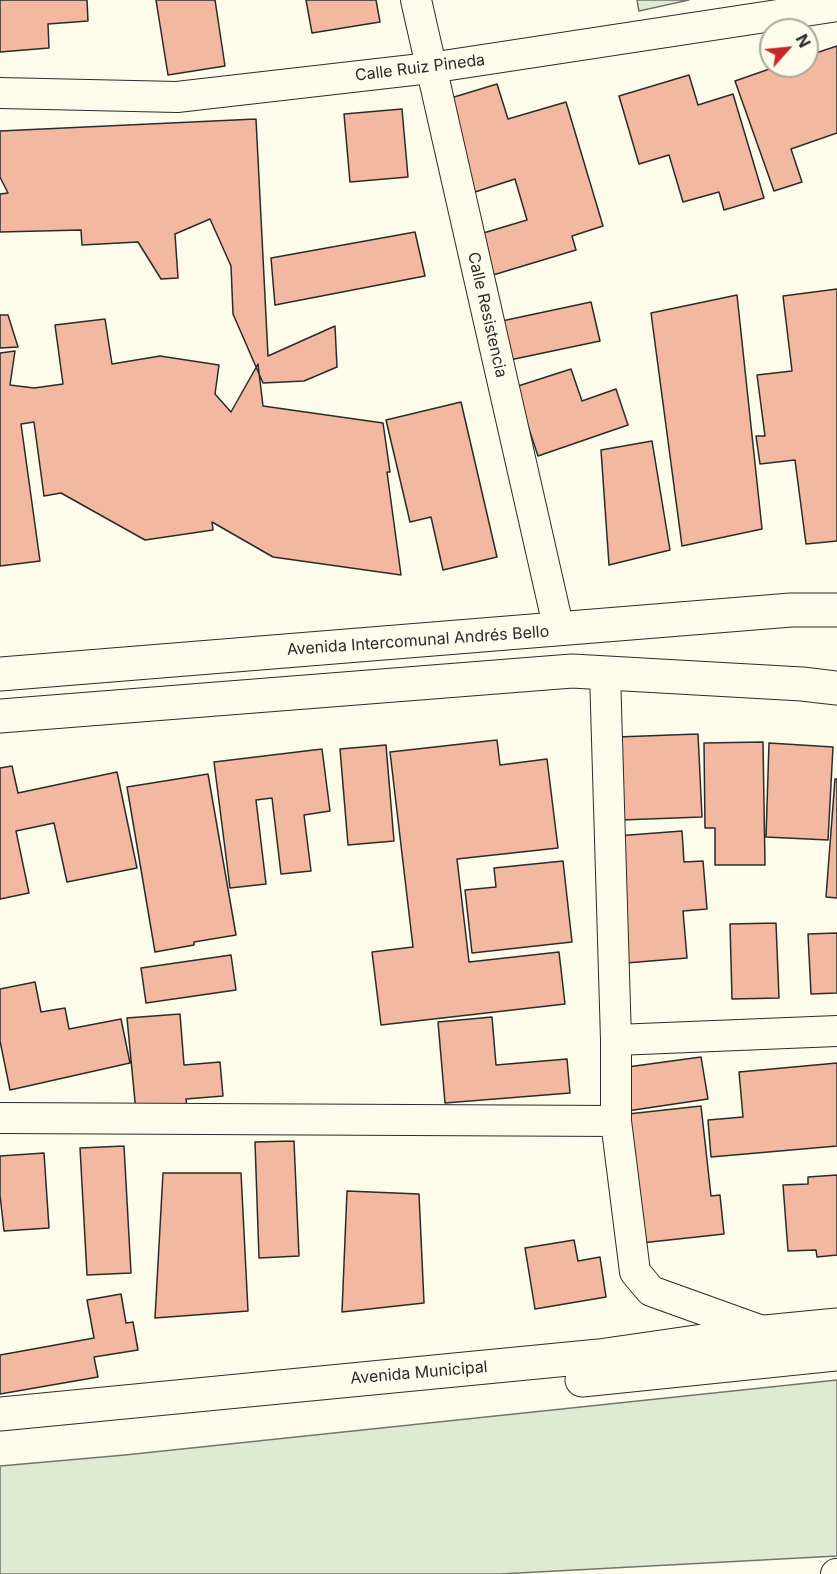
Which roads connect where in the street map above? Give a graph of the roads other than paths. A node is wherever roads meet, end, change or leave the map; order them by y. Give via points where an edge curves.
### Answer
1 (416, 0) edge
2 (837, 6) edge
3 (430, 68) junction
4 (0, 93) edge
5 (837, 610) edge
6 (559, 630) junction
7 (605, 673) junction
8 (0, 674) edge
9 (837, 688) edge
10 (0, 716) edge
11 (837, 1031) edge
12 (616, 1040) junction
13 (0, 1118) edge
14 (616, 1121) junction
15 (837, 1325) edge
16 (765, 1332) junction
17 (837, 1354) edge
18 (229, 1402) junction
19 (0, 1414) edge
20 (0, 1435) edge

1 - 3 street, Calle Resistencia
2 - 3 street, Calle Ruiz Pineda
3 - 4 street, Calle Ruiz Pineda via 177,97
3 - 6 street, Calle Resistencia
5 - 6 highway, Avenida Intercomunal Andrés Bello via 791,610
6 - 8 highway, Avenida Intercomunal Andrés Bello
7 - 9 highway
7 - 10 highway via 572,671
7 - 12 street
11 - 12 street
12 - 14 street
13 - 14 street
14 - 16 street via 636,1272 651,1291
15 - 16 highway, Avenida Municipal
16 - 18 highway, Avenida Municipal
17 - 18 highway, Avenida Municipal
18 - 19 highway, Avenida Municipal
18 - 20 highway, Avenida Municipal

